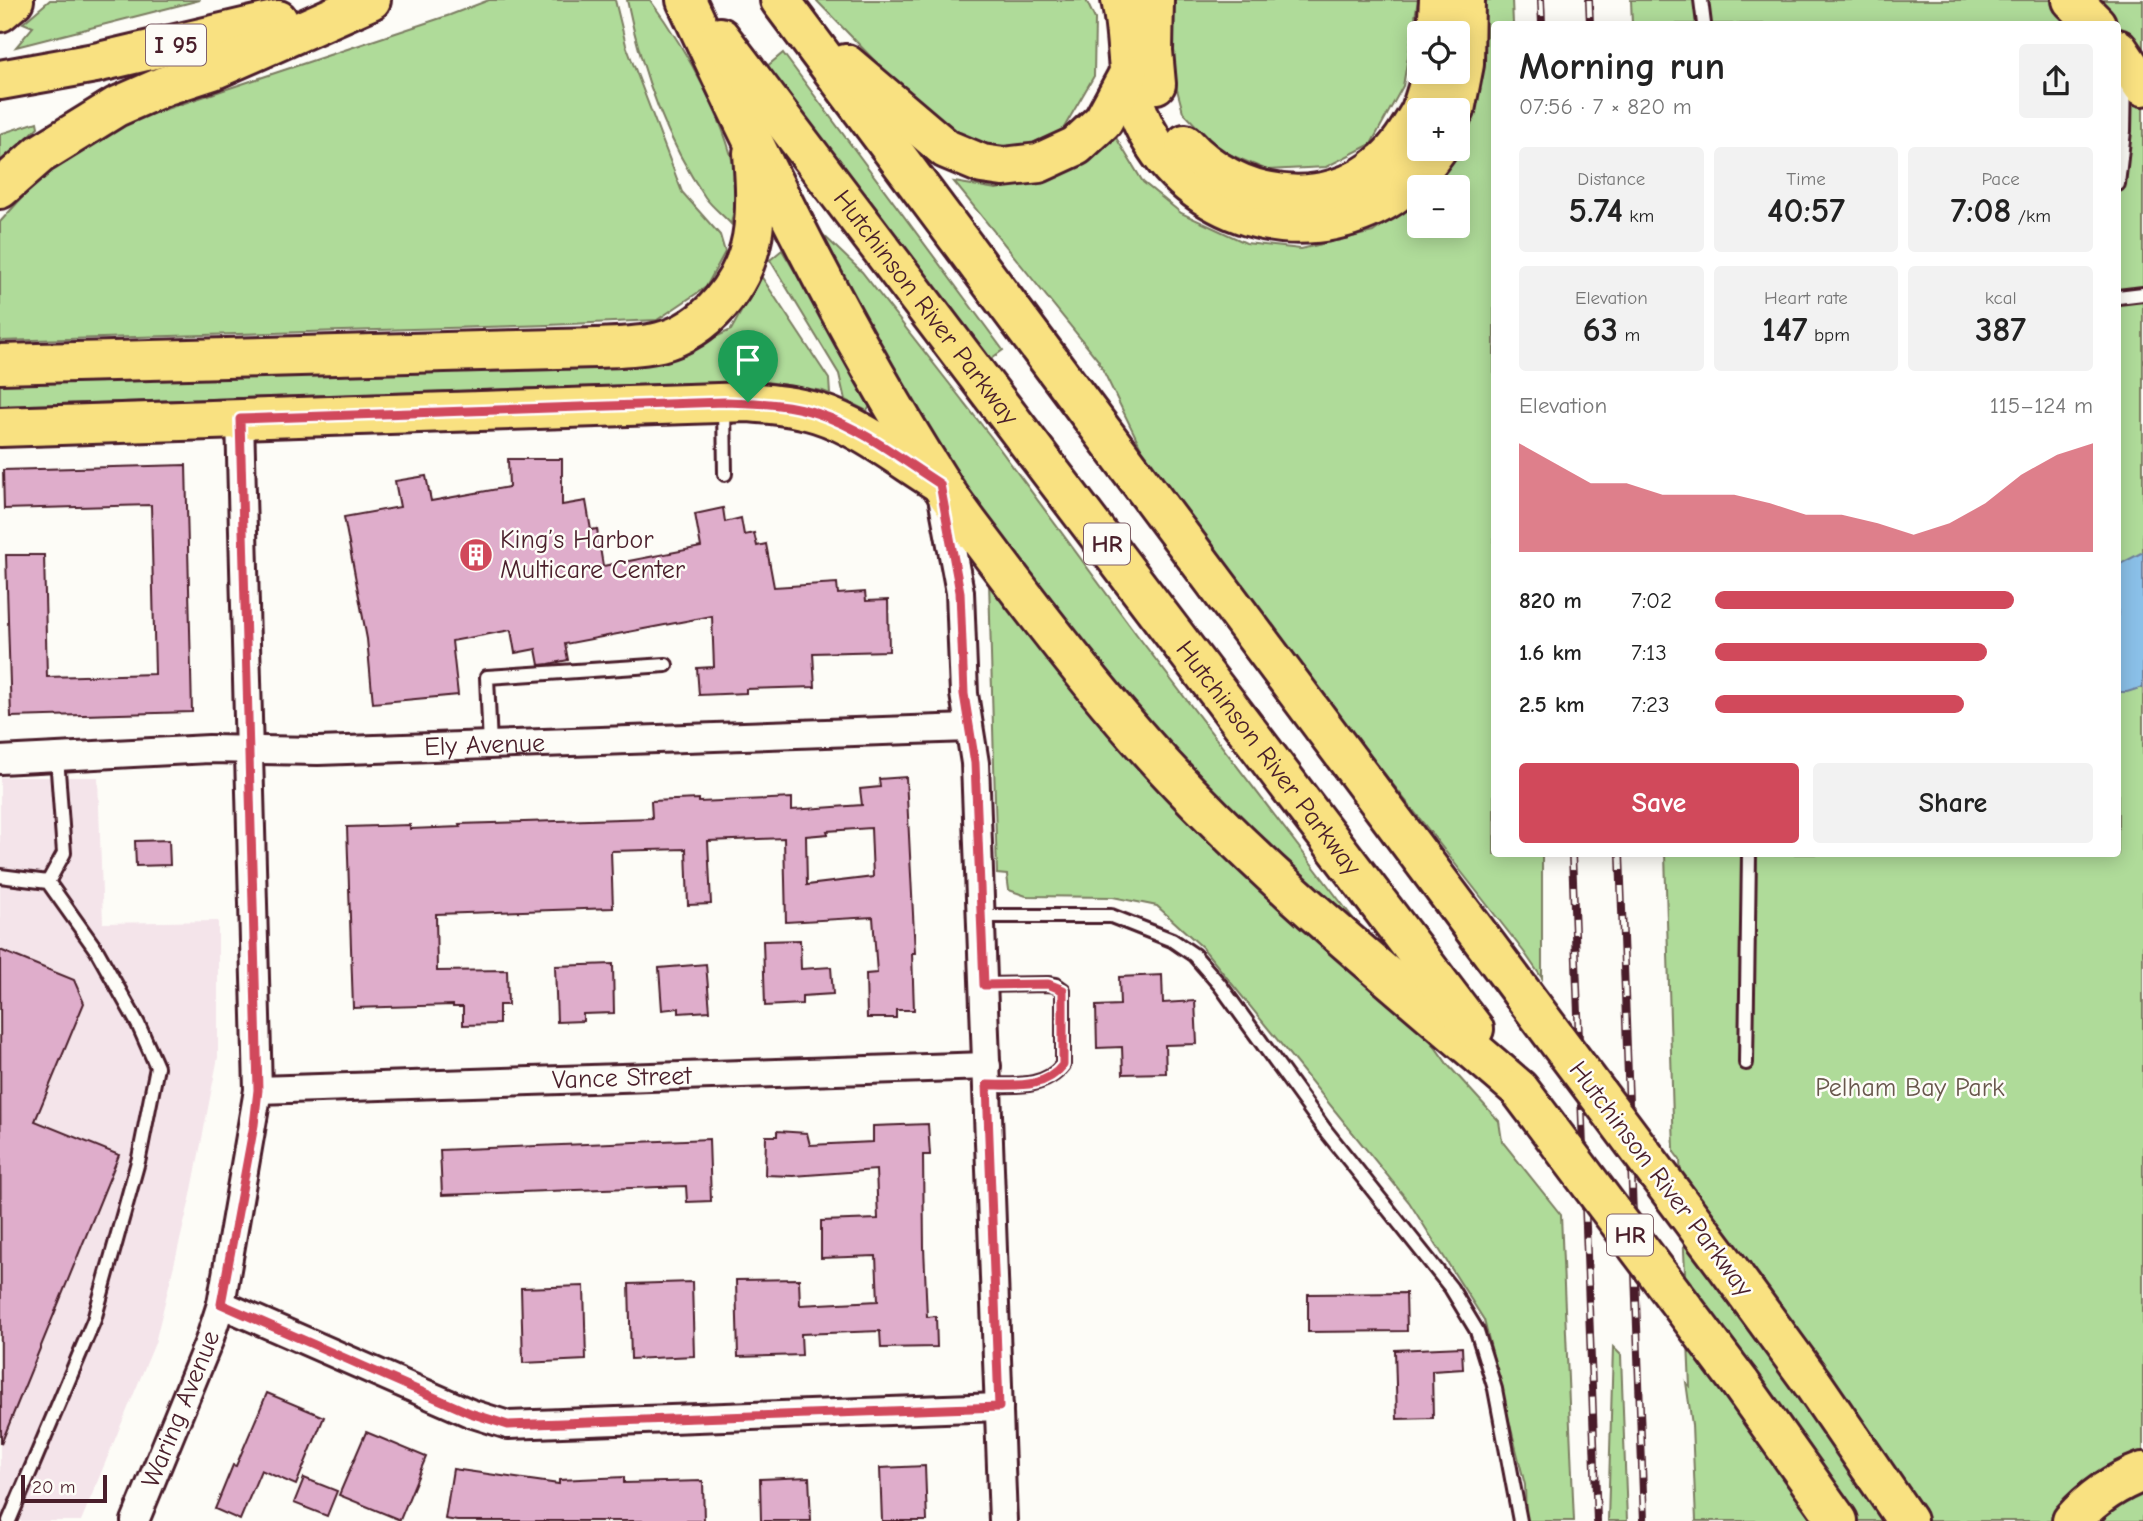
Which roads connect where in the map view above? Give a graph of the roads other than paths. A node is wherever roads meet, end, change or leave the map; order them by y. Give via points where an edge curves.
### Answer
1 (14, 0) edge
2 (349, 0) edge
3 (371, 0) edge
4 (686, 0) edge
5 (692, 0) edge
6 (1121, 0) edge
7 (1154, 0) edge
8 (1439, 0) edge
9 (1465, 0) edge
10 (1700, 0) edge
11 (2073, 0) edge
12 (0, 12) edge
13 (790, 13) edge
14 (1438, 21) edge
15 (1704, 21) edge
16 (2093, 21) edge
17 (2129, 65) edge
18 (1128, 75) junction
19 (0, 80) edge
20 (1457, 98) edge
21 (1407, 134) edge
22 (752, 144) junction
23 (2121, 158) edge
24 (1428, 161) edge
25 (0, 189) edge
26 (2143, 295) edge
27 (2121, 297) edge
28 (0, 365) edge
29 (724, 402) junction
30 (240, 419) junction
31 (0, 427) edge
32 (725, 474) dead end
33 (940, 484) junction
34 (666, 665) dead end
35 (969, 728) junction
36 (490, 746) junction
37 (250, 750) junction
38 (57, 757) junction
39 (0, 760) edge
40 (1749, 857) edge
41 (0, 876) edge
42 (48, 881) junction
43 (981, 916) junction
44 (984, 985) junction
45 (1746, 1062) dead end
46 (987, 1075) junction
47 (1519, 1089) junction
48 (258, 1090) junction
49 (221, 1304) junction
50 (999, 1407) junction
51 (2143, 1472) edge
52 (1814, 1483) junction
53 (9, 1521) edge
54 (135, 1521) edge
55 (1003, 1521) edge
56 (1520, 1521) edge
57 (1822, 1521) edge
58 (1839, 1521) edge
59 (1907, 1521) edge
60 (2072, 1521) edge

1 - 12 main road
2 - 19 main road, I 95 via 207,38
3 - 25 main road via 116,107 40,154
4 - 22 main road
5 - 47 main road, Hutchinson River Parkway / HR
6 - 18 main road
7 - 21 main road via 1154,73 1163,109 1194,154 1237,184 1292,195 1342,186 1383,162
8 - 14 main road
9 - 20 main road via 1464,64
10 - 15 lane
11 - 16 main road
13 - 18 main road via 946,149 996,166 1039,163 1076,146 1103,121
13 - 59 main road, Hutchinson River Parkway / HR, bridge via 1734,1276
17 - 23 lane
18 - 24 main road via 1145,129 1167,163 1203,195 1248,217 1307,223 1357,213 1387,199
22 - 28 main road via 754,222 740,273 708,315 692,328 661,341 596,348
22 - 33 main road via 843,316
26 - 27 lane
29 - 30 main road
29 - 32 lane
29 - 33 main road via 817,413 856,430
30 - 31 main road
30 - 37 street, Waring Avenue
33 - 35 street via 960,592
33 - 47 main road via 1102,696 1195,799 1276,879
34 - 36 lane via 487,677
35 - 36 street, Ely Avenue
35 - 43 street via 975,763
36 - 37 street, Ely Avenue
37 - 38 street, Ely Avenue
37 - 48 street, Waring Avenue
38 - 39 street, Ely Avenue
38 - 42 lane via 64,853
40 - 45 lane
41 - 42 lane
42 - 53 lane via 97,951 157,1067 139,1158 94,1320
43 - 44 street
43 - 56 lane via 1111,915 1172,940 1194,955 1325,1130 1451,1287 1477,1331 1495,1389
44 - 46 street
44 - 46 lane via 1048,984 1063,990 1063,1065 1057,1073 1029,1084
46 - 48 street, Vance Street
46 - 50 street
47 - 52 main road, Hutchinson River Parkway / HR, bridge
48 - 49 street, Waring Avenue
49 - 50 street via 470,1413 508,1425
49 - 54 street, Waring Avenue
50 - 55 street
51 - 60 main road via 2111,1487
52 - 57 main road
52 - 58 main road, Hutchinson River Parkway / HR

